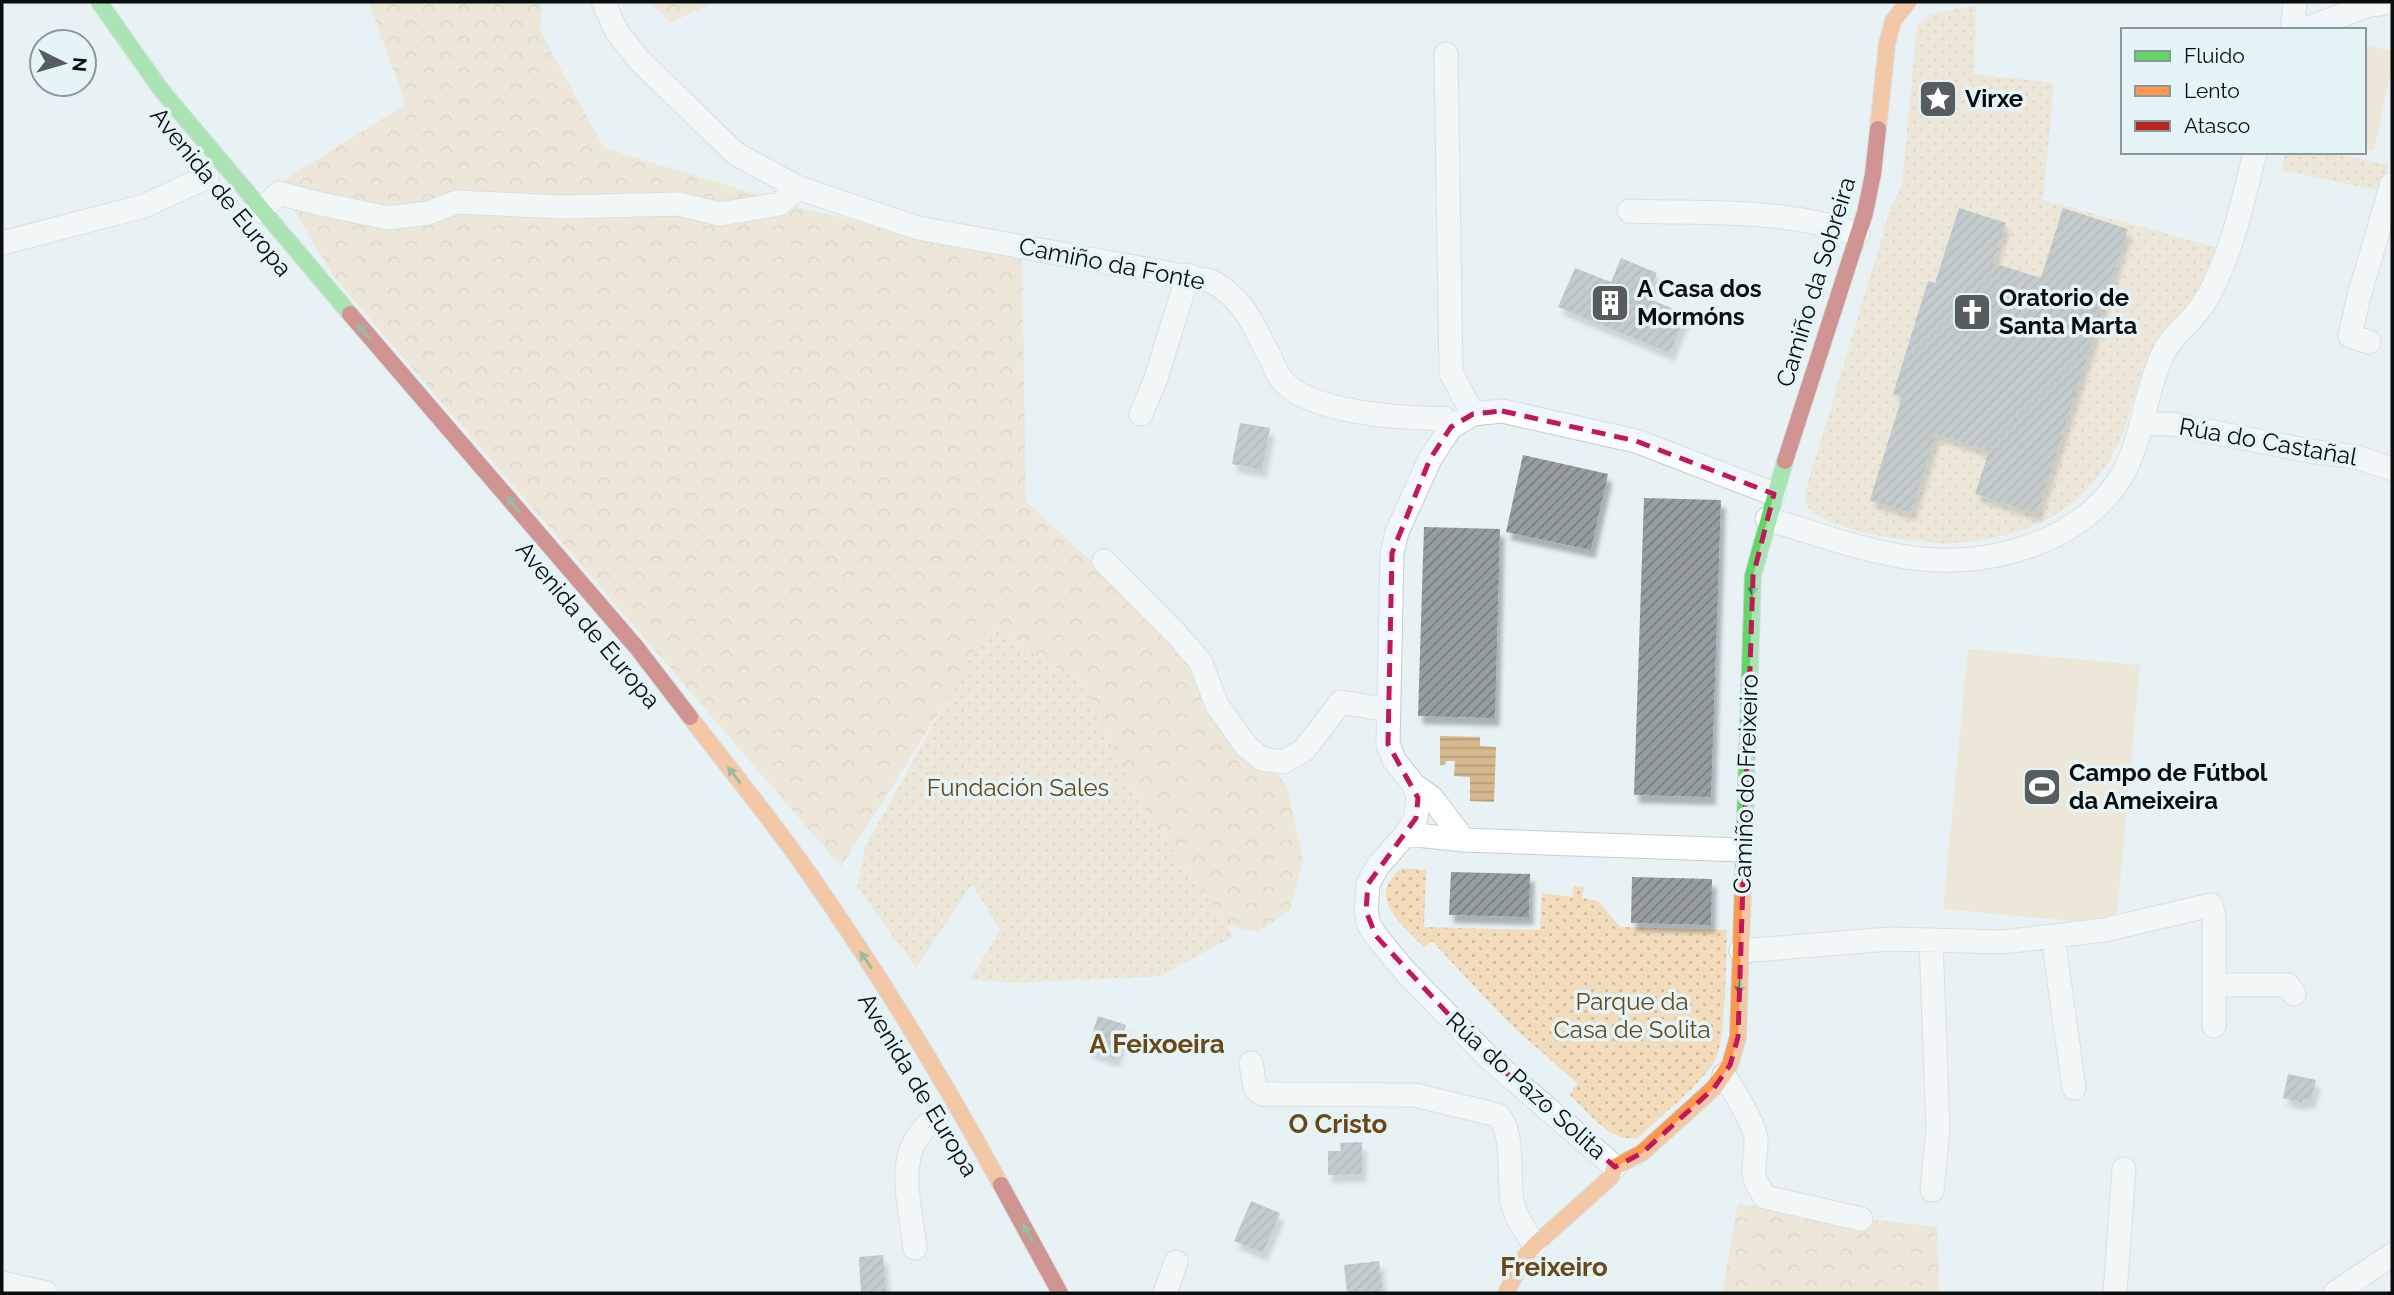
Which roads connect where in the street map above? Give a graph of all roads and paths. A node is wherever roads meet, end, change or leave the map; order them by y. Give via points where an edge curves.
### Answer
1 (99, 2) edge
2 (603, 2) edge
3 (1906, 2) edge
4 (2295, 2) edge
5 (2392, 2) edge
6 (2292, 28) edge
7 (2308, 28) edge
8 (1446, 54) dead end
9 (2255, 154) edge
10 (207, 177) dead end
11 (2392, 184) edge
12 (799, 188) junction
13 (261, 211) junction
14 (1629, 211) dead end
15 (1858, 234) junction
16 (2, 243) edge
17 (1188, 275) junction
18 (2369, 342) dead end
19 (1141, 414) dead end
20 (1473, 414) junction
21 (2142, 424) junction
22 (1451, 426) junction
23 (2392, 469) edge
24 (1774, 494) junction
25 (1767, 519) junction
26 (1104, 561) dead end
27 (1388, 710) junction
28 (1414, 785) junction
29 (1411, 826) junction
30 (1464, 840) junction
31 (1743, 850) junction
32 (2053, 937) junction
33 (1931, 940) junction
34 (1741, 951) junction
35 (2214, 985) junction
36 (2294, 994) dead end
37 (2214, 1026) dead end
38 (1251, 1063) dead end
39 (1724, 1074) junction
40 (2074, 1088) dead end
41 (937, 1115) dead end
42 (1615, 1167) junction
43 (2124, 1169) dead end
44 (1932, 1190) dead end
45 (1861, 1219) dead end
46 (1535, 1245) junction
47 (915, 1248) dead end
48 (2392, 1255) edge
49 (1175, 1262) dead end
50 (2, 1283) edge
51 (2342, 1291) edge
52 (46, 1293) edge
53 (1060, 1293) edge
54 (1165, 1293) edge
55 (1506, 1293) edge
56 (2115, 1293) edge

1 - 13 main road, Avenida de Europa via 162,91
2 - 12 street, Camiño da Fonte via 617,32 639,60 736,154
3 - 15 main road, Camiño da Sobreira via 1892,21 1887,44 1873,174
4 - 6 street
5 - 7 street via 2366,6
8 - 20 street via 1451,373
9 - 21 street via 2237,226 2219,274 2192,321 2163,354
10 - 16 street via 144,206
11 - 18 street via 2350,336
12 - 13 street, Avenida de Europa via 779,204 720,214 679,204 562,207 457,202 428,213 388,218 279,193
12 - 17 street, Camiño da Fonte via 918,228
53 -> 13 main road, Avenida de Europa via 954,1101 802,864 637,648
14 - 15 street via 1749,212
15 - 24 main road, Camiño da Sobreira
17 - 19 street
17 - 22 street, Camiño da Fonte via 1211,281 1244,306 1280,378 1295,393 1368,413 1444,418
20 - 22 street
20 - 24 street via 1502,411 1636,441
21 - 23 street, Rúa do Castañal via 2172,424 2356,457
21 - 25 street via 2122,476 2093,512 2057,536 2007,555 1973,560 1912,559
22 - 27 street via 1430,459 1392,553
24 - 25 main road, Camiño do Freixeiro
25 -> 31 main road, Camiño do Freixeiro via 1753,576
26 - 27 street via 1200,661 1217,705 1247,747 1262,759 1283,762 1304,750 1341,702
27 - 28 street via 1388,744 1394,761
28 - 29 street via 1418,798
28 - 30 street via 1432,798
29 - 30 street
29 - 42 street, Rúa do Pazo Solita via 1368,884 1369,925 1404,970 1488,1057
30 - 31 street
31 - 34 main road, Camiño do Freixeiro
32 - 33 street via 2003,942
32 - 35 street via 2211,905
32 - 40 street
33 - 34 street
33 - 44 street via 1938,1129
34 -> 39 main road, Camiño do Freixeiro via 1738,1037
35 - 36 street via 2288,985
35 - 37 street
38 - 46 street via 1255,1088 1262,1094 1415,1095 1497,1115 1506,1126 1512,1200 1521,1226
39 - 42 main road, Camiño do Freixeiro via 1642,1153
39 - 45 street via 1756,1137 1752,1163 1755,1183 1765,1197
41 - 47 street via 921,1131 907,1171
42 - 46 main road, Camiño do Freixeiro via 1611,1177
43 - 56 street
46 - 55 main road, Camiño do Freixeiro
48 - 51 street
49 - 54 street
50 - 52 street

